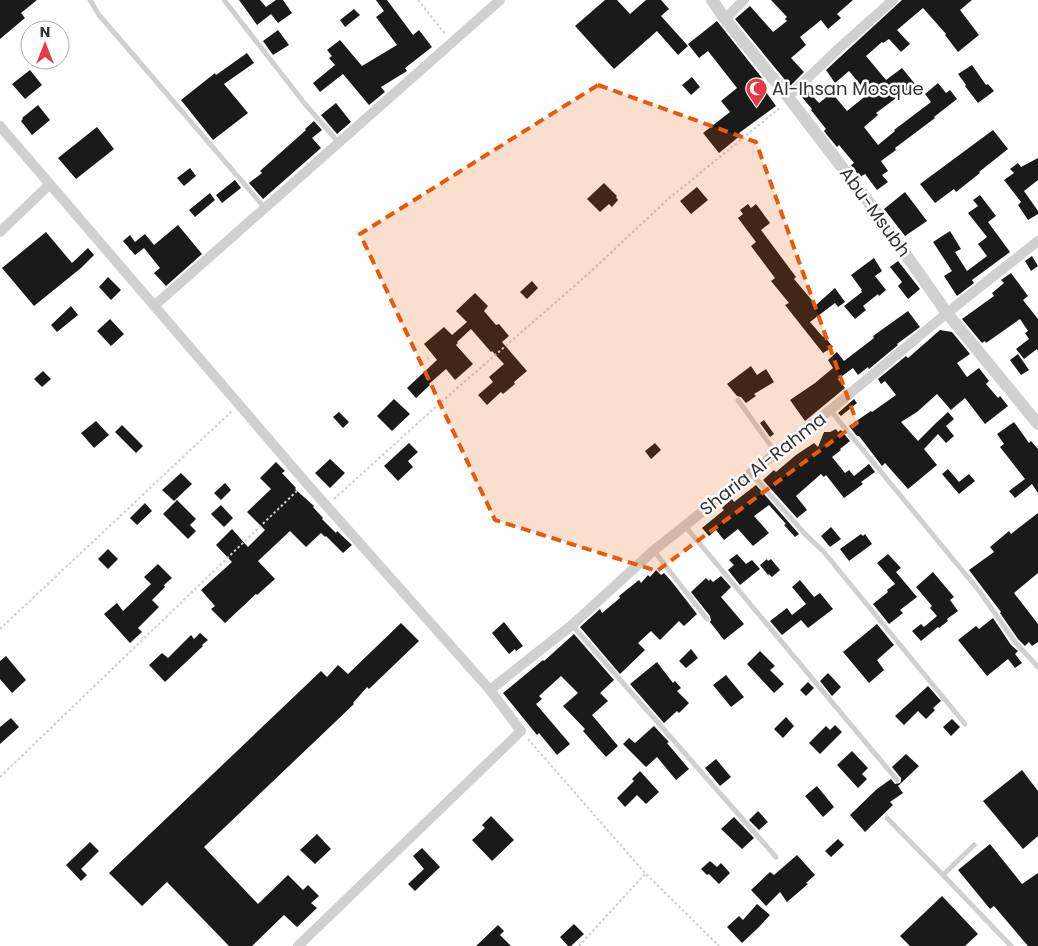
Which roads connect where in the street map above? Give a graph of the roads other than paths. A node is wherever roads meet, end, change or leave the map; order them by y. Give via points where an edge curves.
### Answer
1 (90, 0) edge
2 (224, 0) edge
3 (500, 0) edge
4 (712, 0) edge
5 (744, 0) edge
6 (893, 0) edge
7 (725, 19) junction
8 (788, 97) junction
9 (0, 126) edge
10 (339, 143) junction
11 (50, 185) junction
12 (265, 208) junction
13 (0, 232) edge
14 (1038, 242) edge
15 (154, 306) junction
16 (947, 312) junction
17 (738, 400) dead end
18 (830, 410) junction
19 (1038, 424) edge
20 (777, 453) junction
21 (751, 473) junction
22 (684, 526) junction
23 (653, 551) junction
24 (707, 619) dead end
25 (572, 625) junction
26 (1038, 667) edge
27 (490, 690) junction
28 (965, 724) dead end
29 (897, 780) dead end
30 (887, 818) dead end
31 (974, 845) dead end
32 (776, 857) dead end
33 (943, 874) junction
34 (298, 946) edge
35 (1010, 946) edge

1 - 12 lane via 99,15
2 - 10 lane
3 - 10 street
4 - 7 street, Abu-Msubh
5 - 7 street
6 - 8 street
7 - 8 street, Abu-Msubh
8 - 16 street, Abu-Msubh via 871,205
9 - 11 street
10 - 12 street
11 - 13 street
11 - 15 street
12 - 15 street
14 - 16 street, Sharia Al-Rahma
15 - 27 street
16 - 18 street, Sharia Al-Rahma
16 - 19 street, Abu-Msubh
17 - 20 lane
18 - 20 street, Sharia Al-Rahma
18 - 26 lane
20 - 21 street, Sharia Al-Rahma
21 - 22 street, Sharia Al-Rahma
21 - 28 lane via 822,551
22 - 23 street, Sharia Al-Rahma
22 - 29 lane
23 - 24 lane
23 - 25 street, Sharia Al-Rahma
25 - 27 street, Sharia Al-Rahma
25 - 32 lane
27 - 34 street via 521,731
30 - 33 lane
31 - 33 lane
33 - 35 lane

